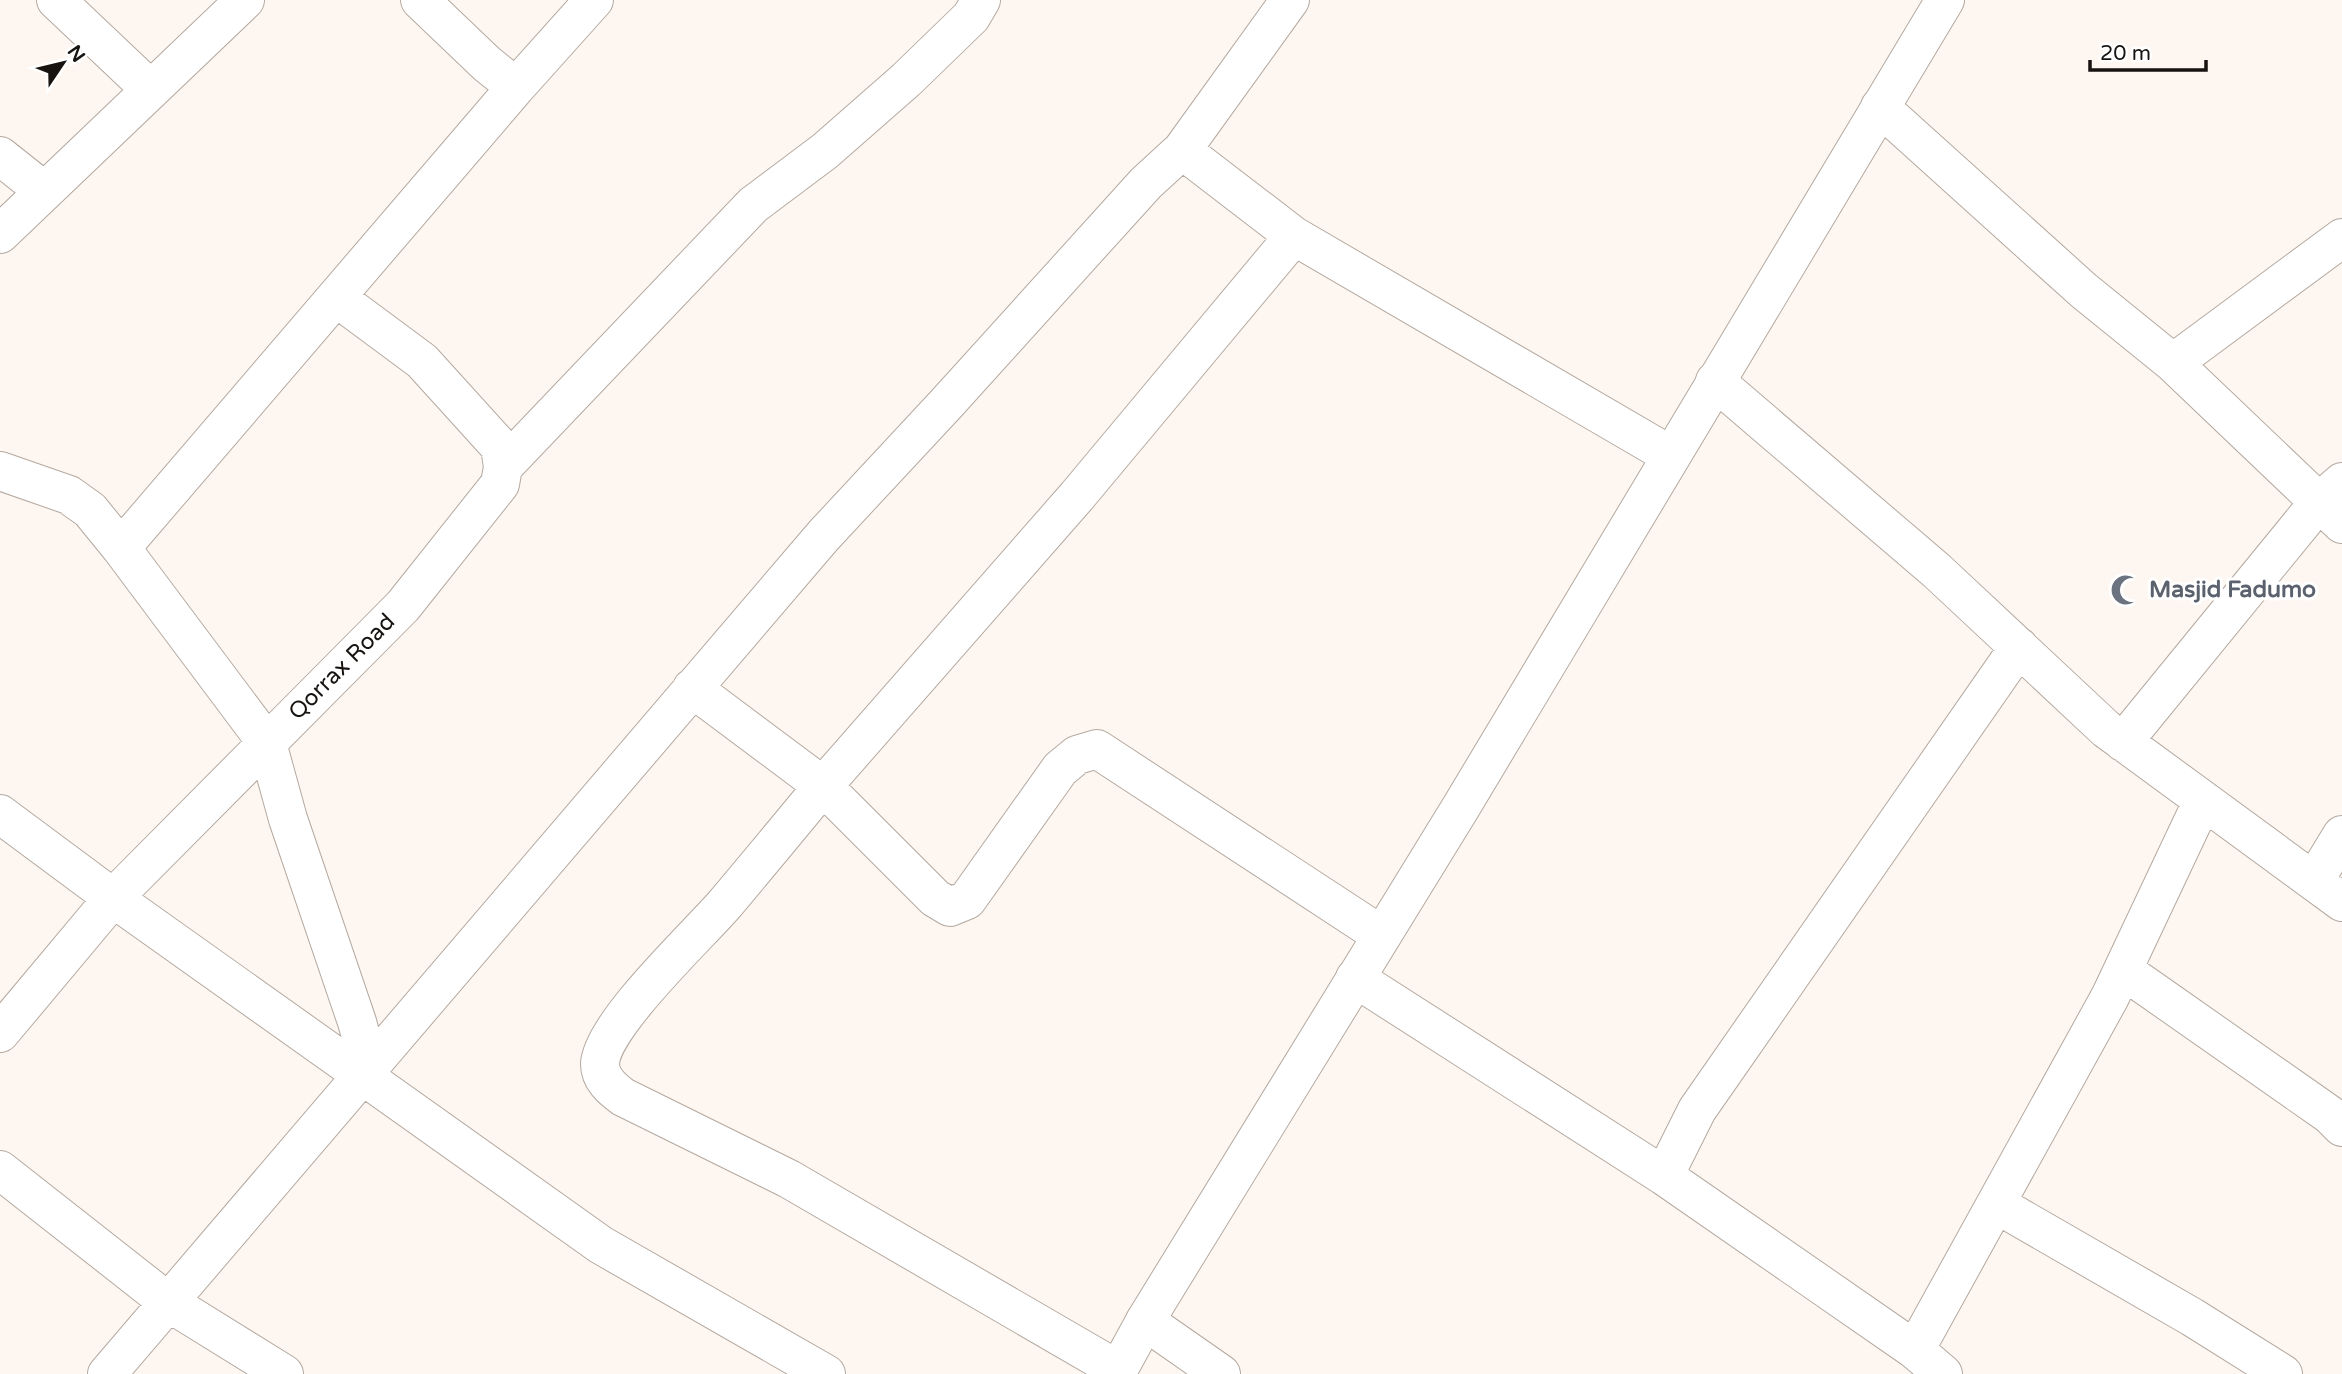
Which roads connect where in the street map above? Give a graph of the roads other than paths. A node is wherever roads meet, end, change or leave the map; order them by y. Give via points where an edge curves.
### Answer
1 (56, 0) edge
2 (245, 0) edge
3 (420, 0) edge
4 (594, 0) edge
5 (981, 0) edge
6 (1290, 0) edge
7 (1945, 0) edge
8 (516, 87) junction
9 (151, 90) junction
10 (1880, 107) junction
11 (1182, 150) junction
12 (0, 156) edge
13 (44, 191) junction
14 (0, 234) edge
15 (1294, 236) junction
16 (2342, 238) edge
17 (337, 298) junction
18 (2173, 363) junction
19 (1715, 380) junction
20 (1670, 455) junction
21 (503, 467) junction
22 (0, 471) edge
23 (2334, 503) edge
24 (121, 548) junction
25 (2019, 647) junction
26 (692, 688) junction
27 (2123, 742) junction
28 (267, 743) junction
29 (823, 786) junction
30 (2203, 800) junction
31 (0, 814) edge
32 (2342, 835) edge
33 (2328, 892) edge
34 (113, 898) junction
35 (1381, 935) junction
36 (2123, 970) junction
37 (1354, 978) junction
38 (0, 1032) edge
39 (365, 1070) junction
40 (2342, 1127) edge
41 (0, 1170) edge
42 (1664, 1176) junction
43 (1996, 1203) junction
44 (168, 1302) junction
45 (1145, 1321) junction
46 (1929, 1362) edge
47 (1117, 1372) edge
48 (107, 1374) edge
49 (284, 1374) edge
50 (826, 1374) edge
51 (1221, 1374) edge
52 (2283, 1374) edge

1 - 9 street
2 - 9 street
3 - 8 street
4 - 8 street
5 - 21 street, Qorrax Road via 971,17 906,80 825,151 753,205
6 - 11 street
7 - 10 street
8 - 17 street
9 - 13 street
10 - 18 street via 2083,290
10 - 19 street
11 - 15 street
11 - 26 street via 1146,183 824,535
12 - 13 street
13 - 14 street
15 - 20 street
15 - 29 street via 1077,496
16 - 18 street
17 - 21 street via 422,360 500,447
17 - 24 street
18 - 23 street
19 - 20 street
19 - 25 street
20 - 35 street
21 - 28 street, Qorrax Road via 500,484 403,606
22 - 24 street via 68,495 90,510
23 - 27 street
24 - 28 street
25 - 27 street
25 - 42 street via 1697,1110
26 - 29 street
26 - 39 street
27 - 30 street
28 - 34 street, Qorrax Road
28 - 39 street via 357,1022
29 - 35 street via 935,898 950,907 967,900 1060,769 1077,755 1097,749
29 - 47 street via 624,1017 604,1049 600,1064 604,1080 623,1097 789,1179
30 - 33 street
30 - 36 street
31 - 34 street
32 - 33 street
34 - 38 street, Qorrax Road
34 - 39 street
35 - 37 street
36 - 40 street
36 - 43 street
37 - 42 street
37 - 45 street
39 - 44 street
39 - 50 street via 601,1245
41 - 44 street
42 - 46 street
43 - 46 street
43 - 52 street
44 - 48 street
44 - 49 street
45 - 47 street
45 - 51 street

